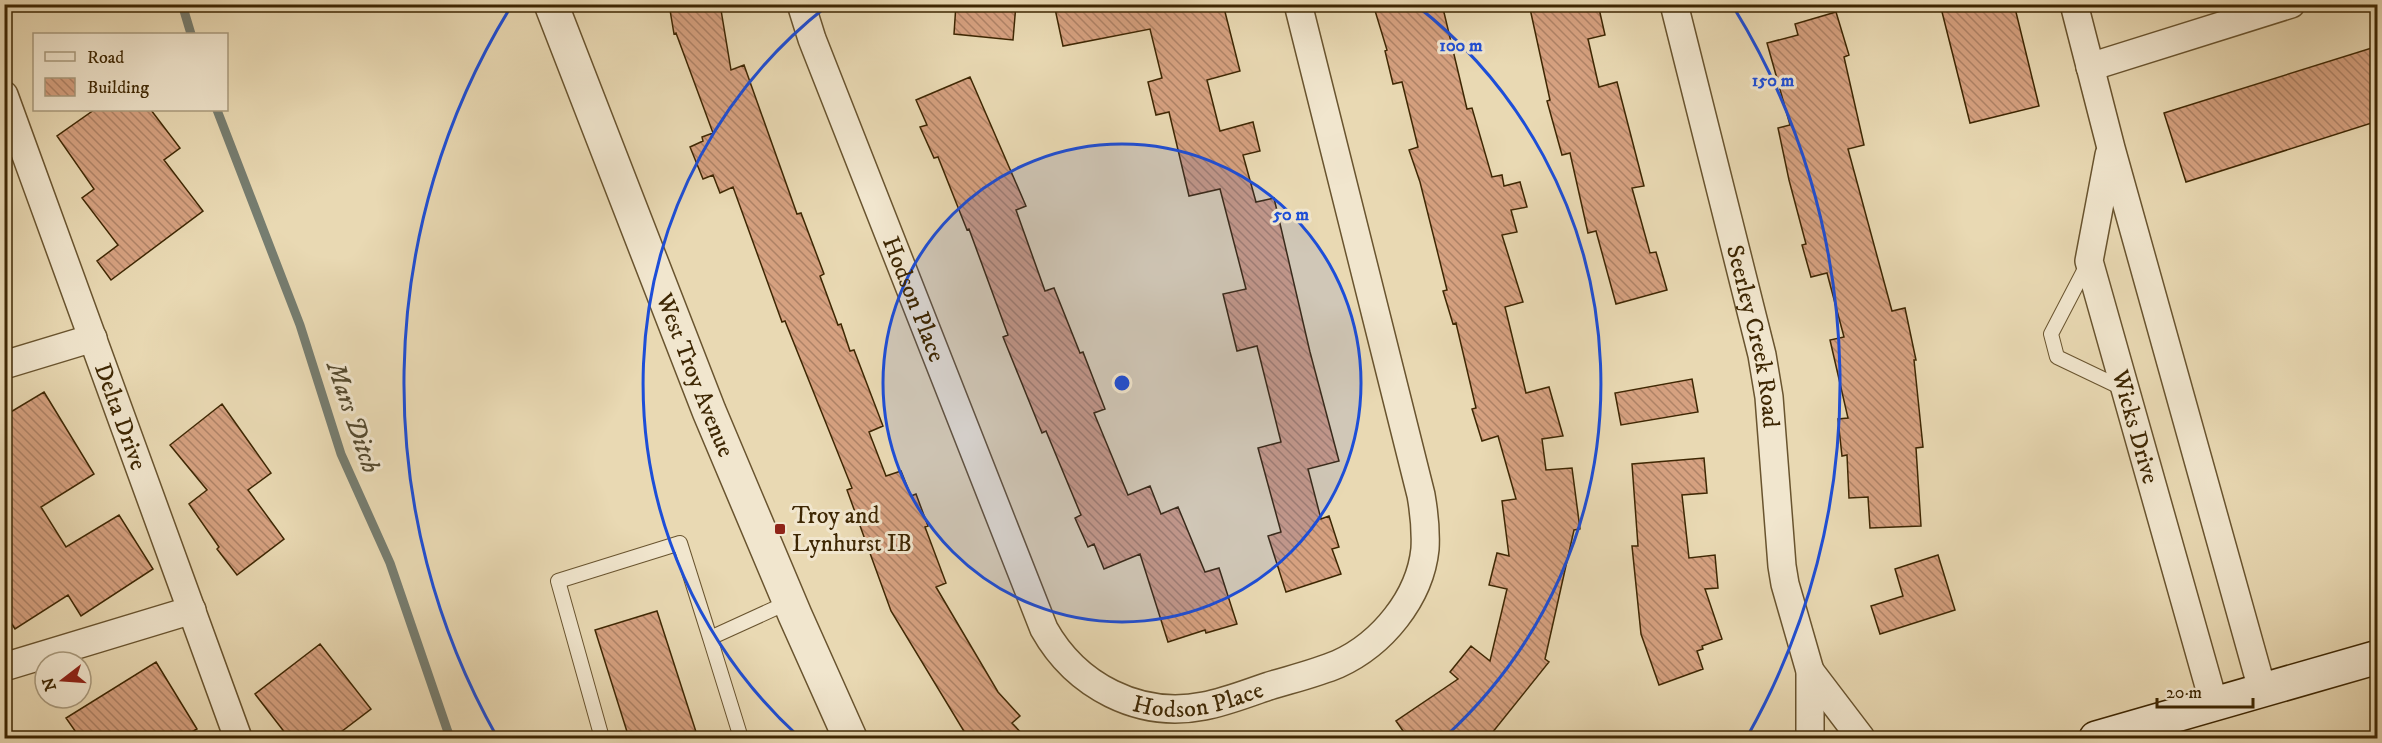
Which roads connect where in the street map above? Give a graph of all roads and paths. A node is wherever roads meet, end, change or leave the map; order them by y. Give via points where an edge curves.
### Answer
1 (551, 4) edge
2 (801, 4) edge
3 (1298, 4) edge
4 (1674, 4) edge
5 (2074, 4) edge
6 (2290, 4) edge
7 (2090, 66) junction
8 (4, 95) edge
9 (2111, 148) junction
10 (2089, 261) junction
11 (93, 338) junction
12 (4, 365) edge
13 (2124, 389) junction
14 (789, 602) junction
15 (192, 610) junction
16 (710, 638) junction
17 (2378, 657) edge
18 (4, 667) edge
19 (1810, 670) junction
20 (2262, 689) junction
21 (2214, 704) junction
22 (238, 738) edge
23 (602, 738) edge
24 (741, 738) edge
25 (850, 738) edge
26 (1810, 738) edge
27 (1861, 738) edge
28 (2096, 738) edge

1 - 14 street, West Troy Avenue via 709,411
2 - 3 street, Hodson Place via 1044,629 1070,666 1087,681 1136,704 1183,709 1216,703 1330,667 1362,650 1399,614 1418,578 1425,550 1421,495
4 - 19 street, Seerley Creek Road via 1757,334 1769,397 1785,584
5 - 7 street, Wicks Drive
6 - 7 street
7 - 9 street, Wicks Drive
8 - 11 street, Delta Drive
9 - 10 street, Wicks Drive
9 - 20 street, Wicks Drive
10 - 13 street, Wicks Drive
10 - 13 lane via 2051,334 2057,357
11 - 12 street
11 - 15 street, Delta Drive
13 - 21 street, Wicks Drive
14 - 16 lane
14 - 25 street, West Troy Avenue
15 - 18 street
15 - 22 street, Delta Drive
16 - 23 lane via 680,543 558,580
16 - 24 lane
17 - 20 street
19 - 26 street, Seerley Creek Road
19 - 27 street, Seerley Creek Road
20 - 21 street
21 - 28 street

